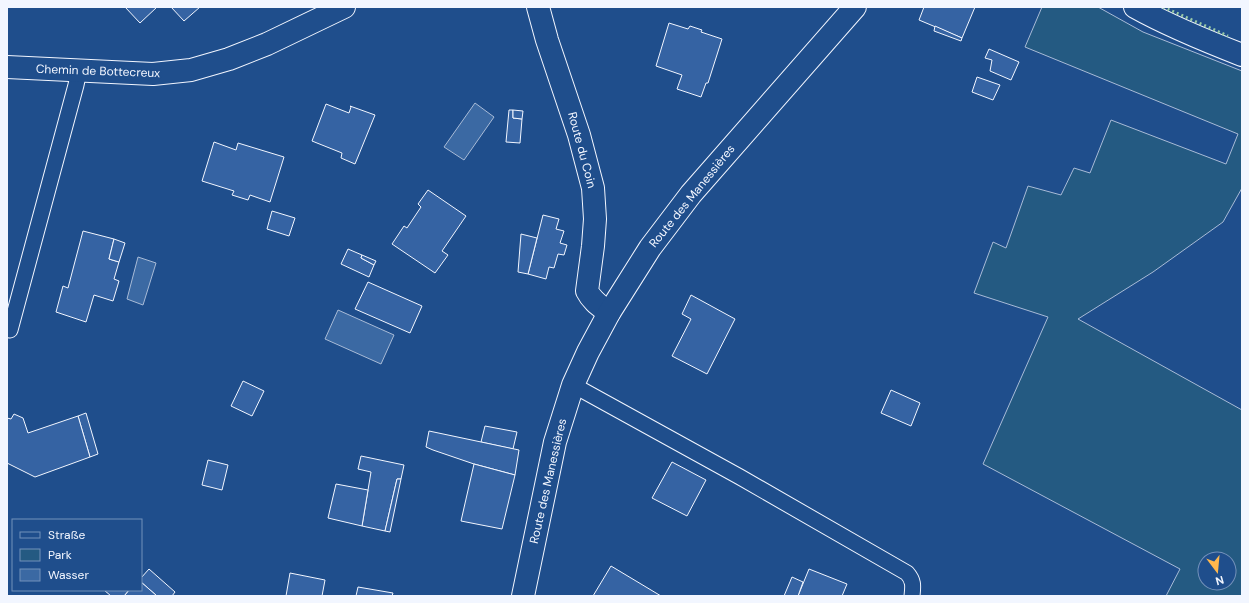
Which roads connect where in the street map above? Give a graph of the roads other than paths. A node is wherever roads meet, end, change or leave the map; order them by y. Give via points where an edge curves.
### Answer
1 (344, 7) edge
2 (538, 7) edge
3 (855, 7) edge
4 (1135, 7) edge
5 (1242, 54) edge
6 (7, 67) edge
7 (79, 71) junction
8 (609, 313) junction
9 (10, 330) dead end
10 (573, 385) junction
11 (523, 596) edge
12 (912, 596) edge

1 - 7 street, Chemin de Bottecreux via 230,60 191,70 153,74
2 - 8 street, Route du Coin via 579,135 593,188 595,219 587,291 596,303
3 - 8 street, Route des Manessières via 691,194 650,248
4 - 5 street via 1213,44
6 - 7 street, Chemin de Bottecreux
7 - 9 lane
8 - 10 street, Route des Manessières
10 - 11 street, Route des Manessières via 555,442
10 - 12 lane via 907,573 912,578

